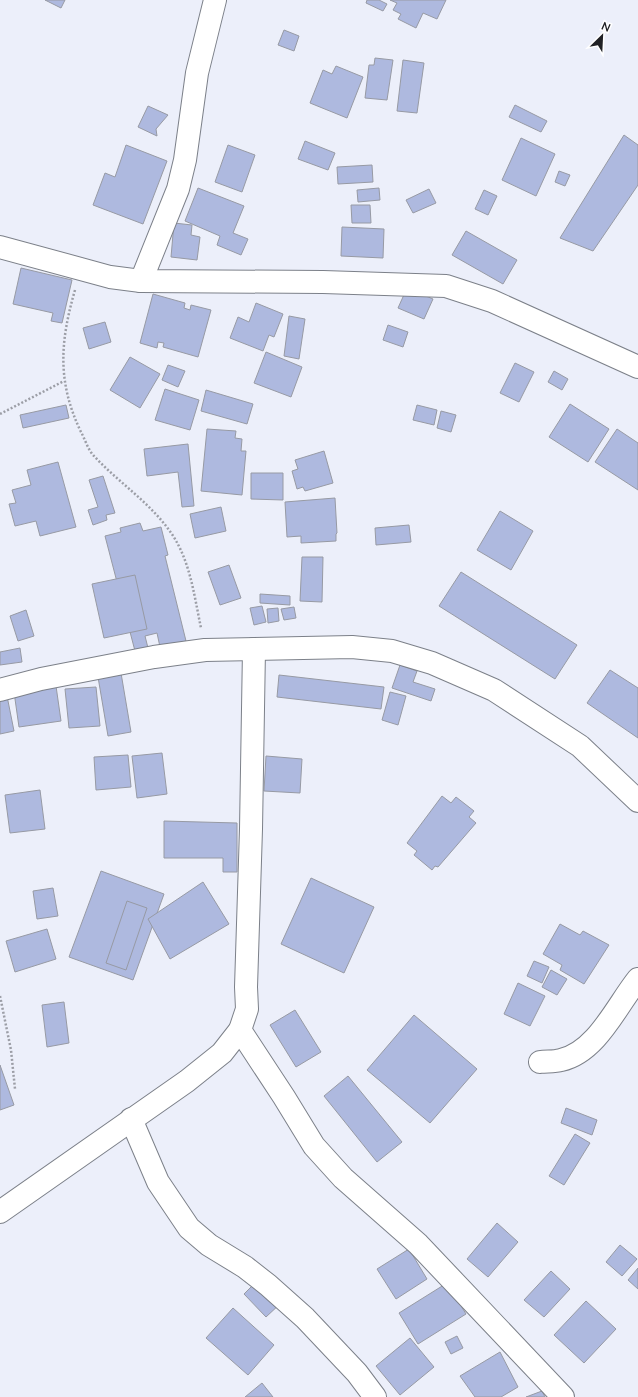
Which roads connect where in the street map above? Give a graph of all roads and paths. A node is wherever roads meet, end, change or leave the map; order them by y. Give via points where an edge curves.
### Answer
1 (215, 0) edge
2 (0, 247) edge
3 (81, 269) junction
4 (141, 281) junction
5 (638, 367) edge
6 (64, 381) junction
7 (0, 414) edge
8 (254, 649) junction
9 (205, 650) junction
10 (0, 690) edge
11 (638, 801) edge
12 (638, 979) edge
13 (0, 996) edge
14 (240, 1030) junction
15 (540, 1062) dead end
16 (15, 1089) dead end
17 (131, 1119) junction
18 (0, 1212) edge
19 (375, 1397) edge
20 (563, 1397) edge

1 - 4 street via 197,73 185,160 178,189
2 - 3 street
3 - 4 street via 110,277
3 - 6 path via 66,321 62,371
4 - 5 street via 446,286 492,301
6 - 7 path
6 - 9 path via 70,410 92,455 141,498 170,531 188,566
8 - 9 street
8 - 11 street via 352,647 392,651 432,663 494,690 580,746
8 - 14 street via 247,1009
9 - 10 street via 154,657
12 - 15 street via 607,1027 582,1050 562,1060
13 - 16 path via 11,1050
14 - 17 street via 222,1054
14 - 20 street via 314,1146 343,1178 418,1244
17 - 18 street
17 - 19 street via 158,1182 189,1228 209,1245 268,1285 305,1318 357,1373

